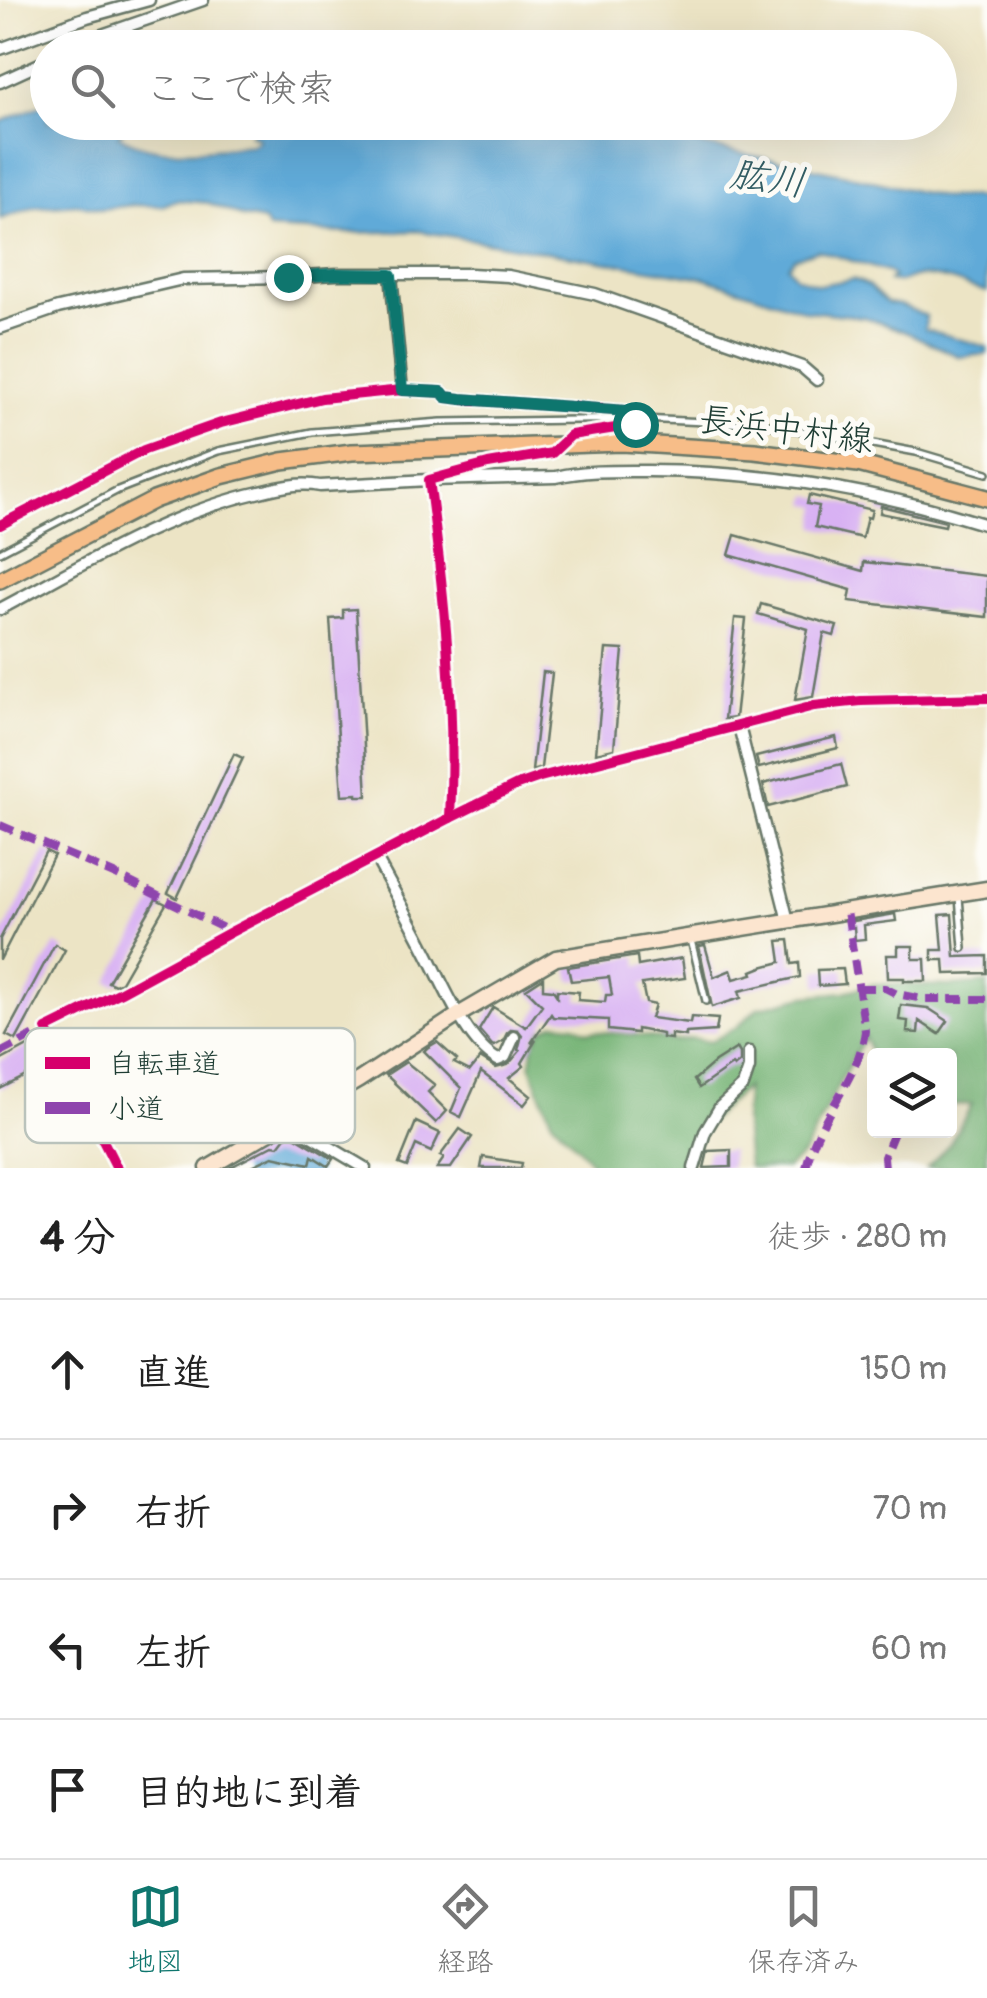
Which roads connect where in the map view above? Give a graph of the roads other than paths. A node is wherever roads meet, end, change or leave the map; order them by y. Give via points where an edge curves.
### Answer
1 (149, 0) edge
2 (202, 0) edge
3 (53, 30) edge
4 (118, 30) edge
5 (30, 38) edge
6 (0, 49) edge
7 (30, 68) edge
8 (0, 82) edge
9 (391, 275) junction
10 (0, 328) edge
11 (818, 380) dead end
12 (402, 390) junction
13 (640, 418) junction
14 (560, 444) junction
15 (987, 472) edge
16 (430, 480) junction
17 (987, 498) edge
18 (0, 524) edge
19 (987, 526) edge
20 (0, 552) edge
21 (0, 580) edge
22 (0, 609) edge
23 (987, 698) edge
24 (739, 726) junction
25 (450, 818) junction
26 (376, 858) junction
27 (987, 889) edge
28 (958, 894) junction
29 (788, 921) junction
30 (690, 937) junction
31 (963, 948) dead end
32 (706, 1002) dead end
33 (460, 1014) junction
34 (48, 1028) edge
35 (514, 1037) dead end
36 (749, 1052) dead end
37 (355, 1082) edge
38 (105, 1143) edge
39 (249, 1143) edge
40 (323, 1143) edge
41 (118, 1168) edge
42 (208, 1168) edge
43 (366, 1168) edge
44 (694, 1168) edge

1 - 3 street
2 - 4 street
5 - 6 street
7 - 8 street
9 - 10 street via 183,279
9 - 11 street via 508,276 595,294 802,368
9 - 12 street
12 - 13 street via 627,411
12 - 18 street via 322,398 220,423 144,450
13 - 14 street via 619,429 571,435
13 - 15 lane via 770,426
13 - 20 lane via 386,426 218,451 118,490
14 - 16 street via 552,453
14 - 17 main road, 長浜中村線 via 755,450 858,464
14 - 21 main road, 長浜中村線 via 282,461 154,500
16 - 19 street via 614,471 730,475 875,495
16 - 22 street via 291,485 229,499
16 - 25 street via 446,645
23 - 24 street via 814,706
24 - 25 street via 540,776
24 - 29 street
25 - 26 street
26 - 33 street
26 - 34 street
27 - 28 street
28 - 29 street
28 - 31 lane
29 - 30 street
30 - 32 lane
30 - 33 street via 556,958
33 - 35 street via 498,1060
33 - 37 street
36 - 44 street via 742,1086 705,1132
38 - 41 street
39 - 42 street
40 - 43 street

